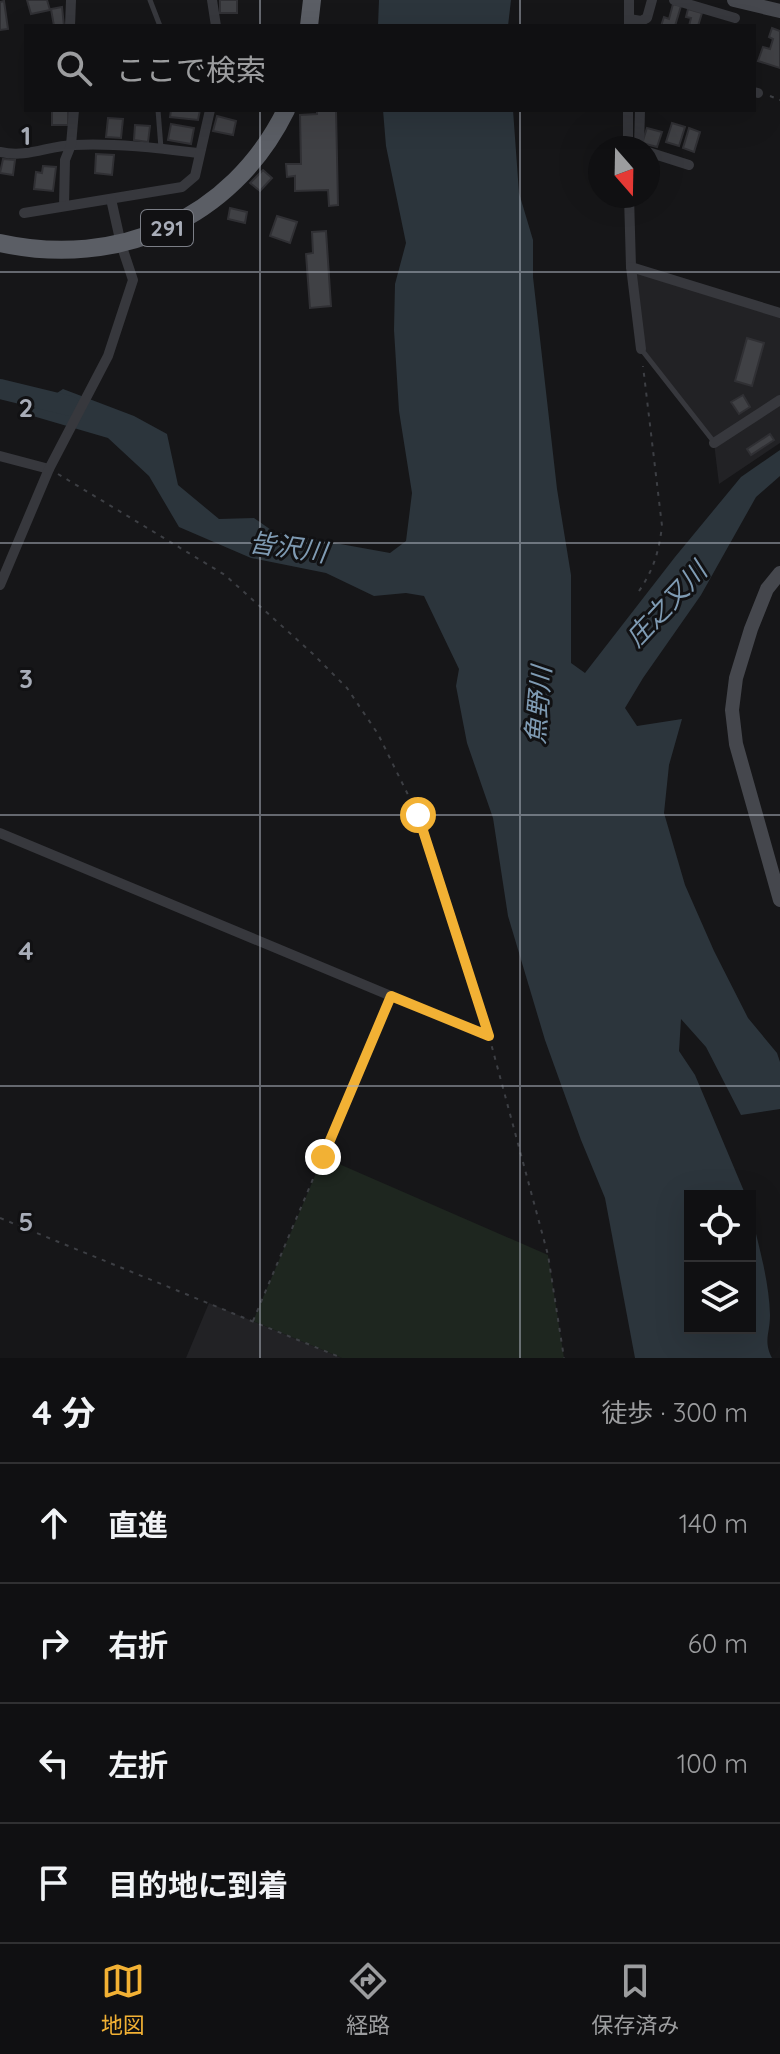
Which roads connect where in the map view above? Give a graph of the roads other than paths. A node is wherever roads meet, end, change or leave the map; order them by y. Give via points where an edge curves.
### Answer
1 (71, 0) edge
2 (150, 0) edge
3 (212, 0) edge
4 (312, 0) edge
5 (629, 0) edge
6 (652, 0) edge
7 (674, 0) edge
8 (734, 0) edge
9 (780, 11) edge
10 (735, 18) dead end
11 (629, 22) edge
12 (70, 24) edge
13 (159, 24) edge
14 (216, 24) edge
15 (309, 24) edge
16 (641, 24) edge
17 (74, 112) edge
18 (158, 112) edge
19 (209, 112) edge
20 (285, 112) edge
21 (628, 112) edge
22 (640, 112) edge
23 (631, 136) edge
24 (635, 136) edge
25 (71, 145) junction
26 (161, 148) junction
27 (0, 152) edge
28 (198, 153) junction
29 (660, 156) edge
30 (689, 165) dead end
31 (111, 199) junction
32 (64, 206) junction
33 (629, 208) edge
34 (24, 213) dead end
35 (0, 243) edge
36 (121, 244) junction
37 (631, 267) junction
38 (780, 313) edge
39 (641, 349) joint
40 (780, 400) edge
41 (714, 443) joint
42 (0, 456) edge
43 (49, 469) junction
44 (780, 573) edge
45 (0, 585) edge
46 (0, 833) edge
47 (780, 900) edge
48 (391, 996) road end

1 - 12 street
2 - 13 lane
3 - 14 street
4 - 15 highway
5 - 11 street
6 - 16 street
7 - 10 street
8 - 9 main road
11 - 16 street
17 - 25 street
18 - 26 lane
19 - 28 street
20 - 36 highway, 291 via 259,155 205,206 176,224
21 - 23 street
22 - 24 street
25 - 26 street
25 - 27 street via 17,156
25 - 32 street via 65,160
26 - 28 street
28 - 31 street via 195,176 182,187
29 - 30 street
31 - 32 street
31 - 36 street
32 - 34 street
33 - 37 street
35 - 36 highway, 291 via 59,252
36 - 43 street via 133,280 108,356
37 - 38 street
37 - 39 street
39 - 41 lane
40 - 41 street
42 - 43 street
43 - 45 street
44 - 47 main road via 767,589 751,629 732,710 736,744
46 - 48 street

